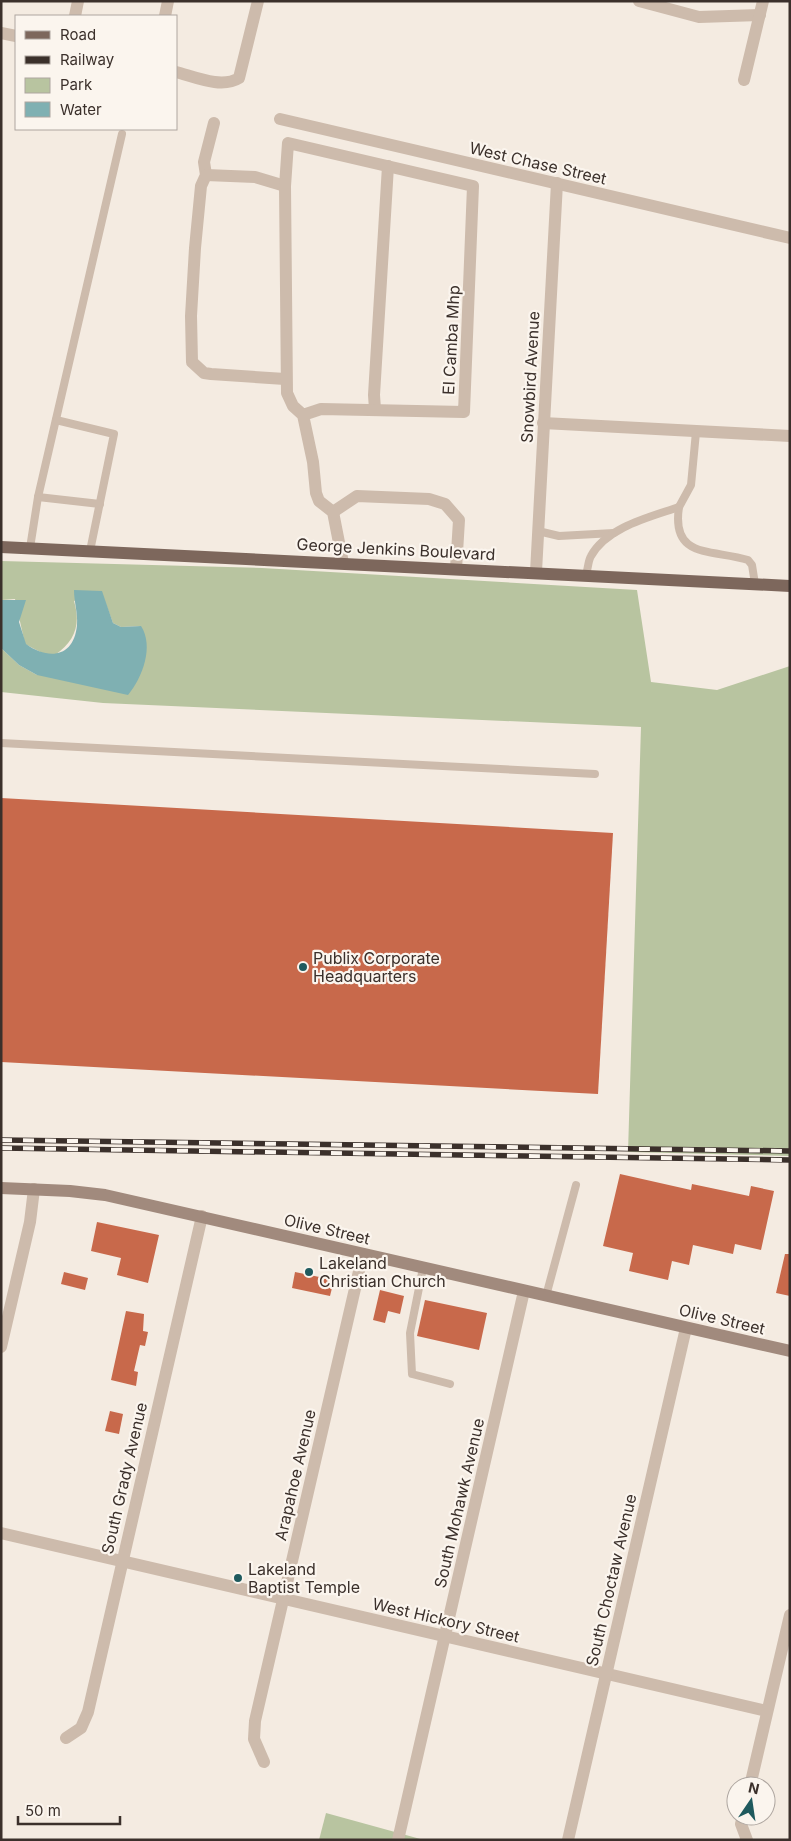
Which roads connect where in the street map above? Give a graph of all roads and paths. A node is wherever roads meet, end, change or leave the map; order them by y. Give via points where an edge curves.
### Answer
1 (78, 1) edge
2 (168, 1) edge
3 (258, 1) edge
4 (640, 1) edge
5 (763, 1) edge
6 (75, 15) edge
7 (165, 15) edge
8 (760, 15) junction
9 (1, 33) edge
10 (15, 36) edge
11 (178, 72) edge
12 (744, 80) dead end
13 (280, 119) dead end
14 (214, 123) dead end
15 (122, 134) dead end
16 (388, 166) junction
17 (206, 175) junction
18 (557, 184) junction
19 (285, 186) junction
20 (790, 238) edge
21 (285, 379) junction
22 (375, 409) junction
23 (303, 415) junction
24 (56, 420) junction
25 (544, 423) junction
26 (696, 432) junction
27 (790, 436) edge
28 (38, 497) junction
29 (100, 504) junction
30 (679, 507) junction
31 (333, 512) junction
32 (538, 531) junction
33 (616, 533) junction
34 (1, 547) edge
35 (30, 548) junction
36 (90, 551) junction
37 (343, 563) junction
38 (456, 568) junction
39 (536, 572) junction
40 (586, 575) junction
41 (756, 584) junction
42 (790, 586) edge
43 (1, 743) edge
44 (594, 774) dead end
45 (576, 1185) dead end
46 (1, 1188) edge
47 (34, 1189) junction
48 (202, 1216) junction
49 (363, 1254) junction
50 (423, 1268) junction
51 (524, 1291) junction
52 (546, 1296) junction
53 (686, 1328) junction
54 (1, 1347) edge
55 (790, 1351) edge
56 (450, 1384) dead end
57 (1, 1533) edge
58 (122, 1560) junction
59 (283, 1599) junction
60 (790, 1615) edge
61 (444, 1637) junction
62 (606, 1674) junction
63 (767, 1711) junction
64 (66, 1738) dead end
65 (264, 1762) dead end
66 (752, 1776) edge
67 (400, 1834) edge
68 (568, 1840) edge

1 - 6 street
2 - 7 street
3 - 11 street via 238,78 232,83 223,83
4 - 8 street via 699,17
5 - 8 street
8 - 12 street
9 - 10 street
13 - 18 street, West Chase Street
14 - 17 street via 204,162
15 - 24 lane
16 - 19 street via 288,143
16 - 22 street
16 - 22 street, El Camba Mhp via 473,186 464,412
17 - 19 street via 255,177
17 - 21 street via 201,186 195,248 192,362 204,373
18 - 20 street, West Chase Street
18 - 25 street, Snowbird Avenue
19 - 21 street
21 - 23 street via 293,406
22 - 23 street via 321,409
23 - 31 street via 316,493 319,501
24 - 28 lane
24 - 29 lane via 114,434
25 - 26 street
25 - 32 street, Snowbird Avenue
26 - 27 street
26 - 30 lane via 691,485
28 - 29 lane
28 - 35 lane
29 - 36 lane
30 - 33 lane
30 - 41 lane via 678,531 682,539 705,552 748,560
31 - 37 street
31 - 38 street via 357,496 438,501 459,520
32 - 33 lane via 559,536
32 - 39 street, Snowbird Avenue
33 - 40 lane via 599,545 590,557
34 - 35 main road, George Jenkins Boulevard
35 - 36 main road, George Jenkins Boulevard
36 - 37 main road, George Jenkins Boulevard
37 - 38 main road, George Jenkins Boulevard
38 - 39 main road, George Jenkins Boulevard
39 - 40 main road, George Jenkins Boulevard
40 - 41 main road, George Jenkins Boulevard
41 - 42 main road, George Jenkins Boulevard
43 - 44 lane
45 - 52 lane
46 - 47 main road, Olive Street
47 - 48 main road, Olive Street via 105,1195
47 - 54 street via 30,1222
48 - 49 main road, Olive Street
48 - 58 street, South Grady Avenue
49 - 50 main road, Olive Street
49 - 59 street, Arapahoe Avenue
50 - 51 main road, Olive Street
50 - 56 lane via 410,1333 412,1374
51 - 52 main road, Olive Street
51 - 61 street, South Mohawk Avenue
52 - 53 main road, Olive Street
53 - 55 main road, Olive Street
53 - 62 street, South Choctaw Avenue
57 - 58 street, West Hickory Street
58 - 59 street, West Hickory Street
58 - 64 street, South Grady Avenue via 88,1712 82,1728
59 - 61 street, West Hickory Street
59 - 65 street, Arapahoe Avenue via 255,1721 254,1739
60 - 63 street
61 - 62 street, West Hickory Street
61 - 67 street, South Mohawk Avenue
62 - 63 street, West Hickory Street
62 - 68 street, South Choctaw Avenue
63 - 66 street

